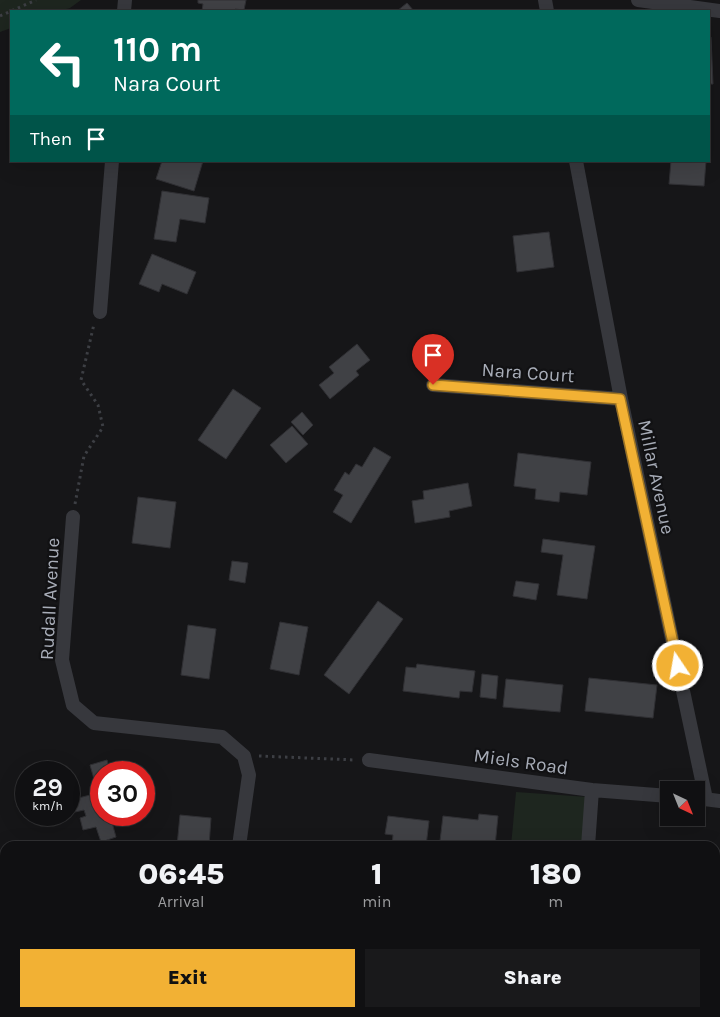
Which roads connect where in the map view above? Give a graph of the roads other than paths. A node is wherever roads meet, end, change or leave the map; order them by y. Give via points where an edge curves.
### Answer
1 (638, 0) edge
2 (720, 11) edge
3 (112, 162) edge
4 (576, 162) edge
5 (100, 312) road end
6 (433, 385) dead end
7 (620, 399) junction
8 (73, 517) road end
9 (369, 760) road end
10 (592, 790) junction
11 (660, 795) edge
12 (708, 800) edge
13 (240, 841) edge
14 (588, 841) edge

1 - 2 street
3 - 5 street
4 - 7 street, Millar Avenue
6 - 7 street, Nara Court
7 - 12 street, Millar Avenue
8 - 13 street, Rudall Avenue via 62,660 73,706 94,723 222,737 244,756 249,775
9 - 10 street, Miels Road
10 - 11 street, Miels Road
10 - 14 street

